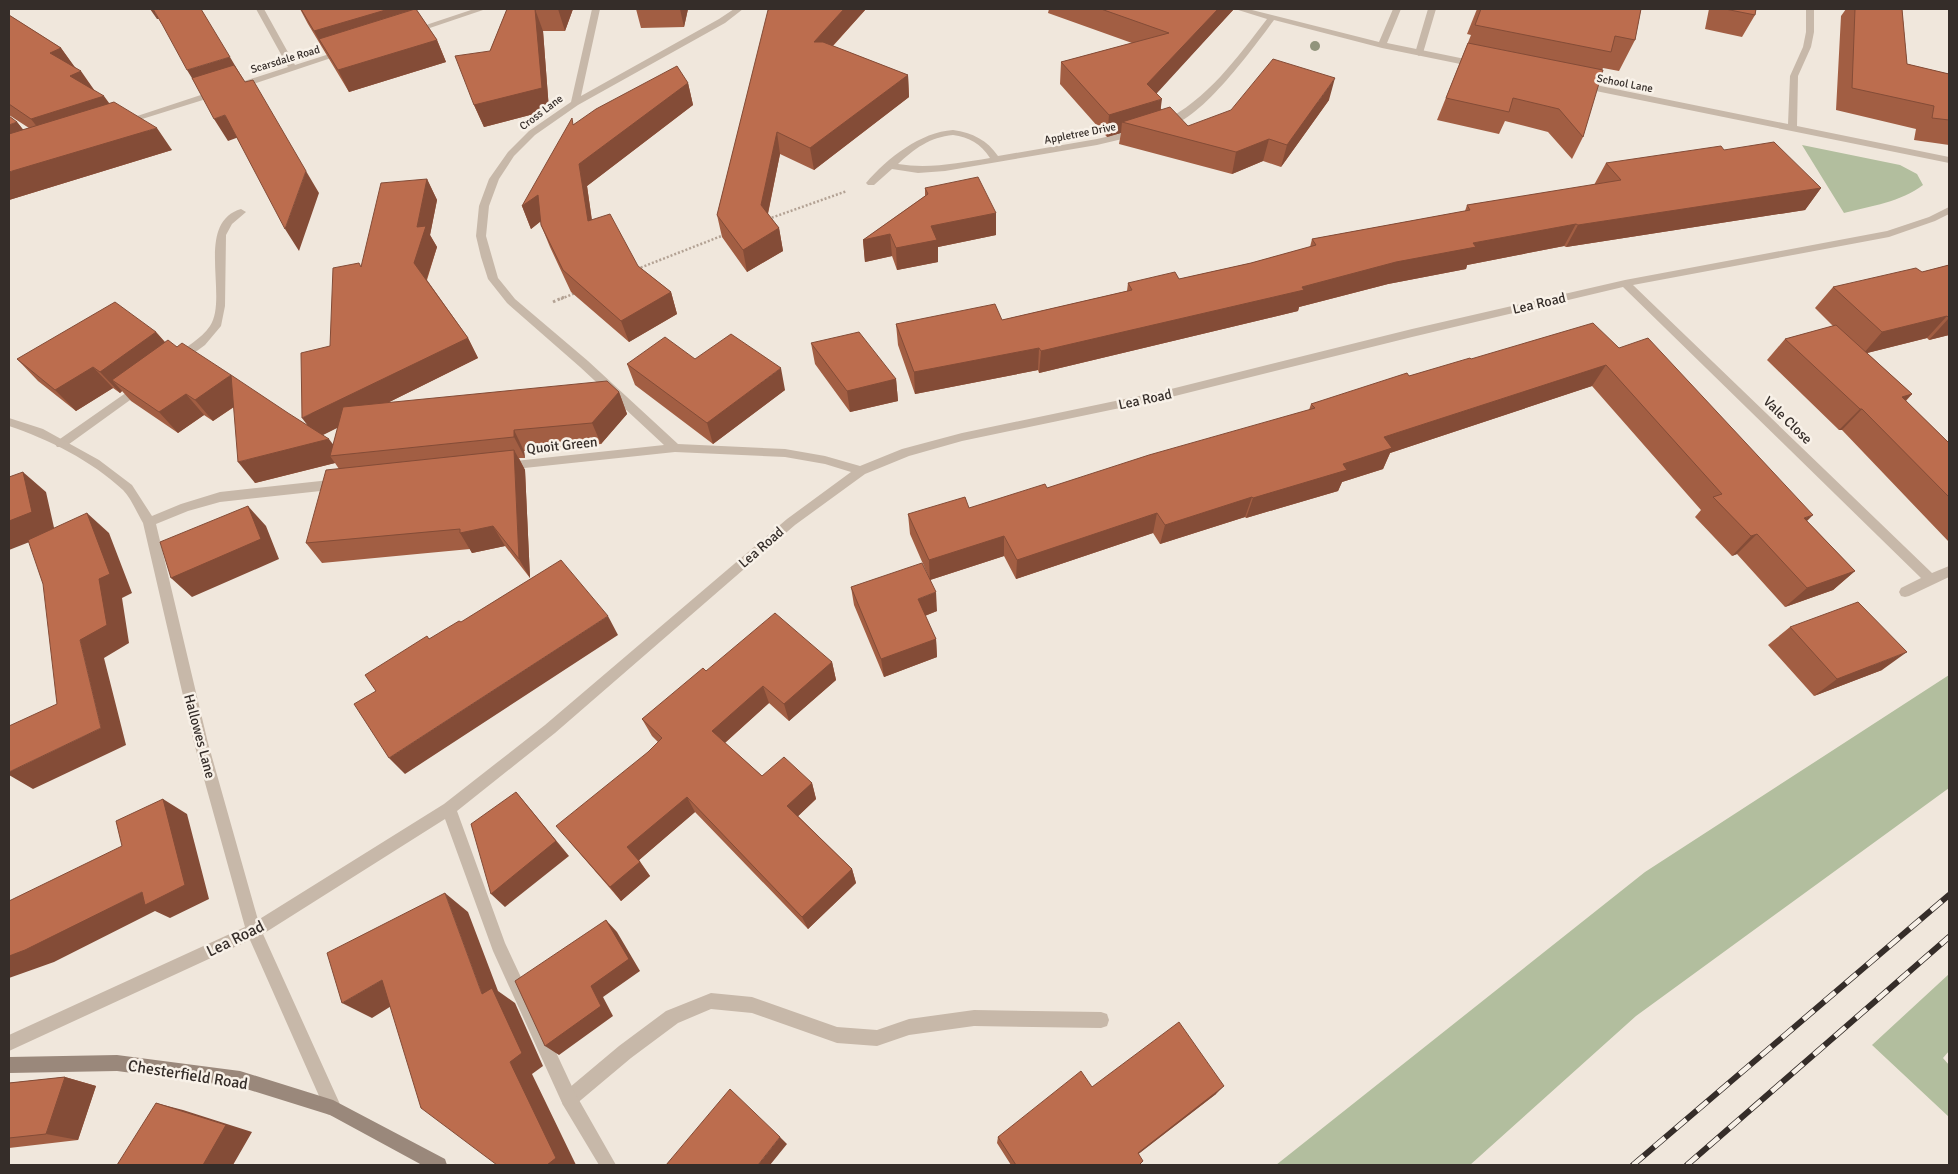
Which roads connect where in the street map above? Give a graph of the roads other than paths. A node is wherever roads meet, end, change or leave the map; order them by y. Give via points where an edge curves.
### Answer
1 (260, 9) edge
2 (482, 9) edge
3 (596, 9) edge
4 (739, 9) edge
5 (1239, 9) edge
6 (1398, 9) edge
7 (1432, 9) edge
8 (1810, 9) edge
9 (1272, 18) junction
10 (402, 34) edge
11 (1382, 45) junction
12 (356, 49) edge
13 (1419, 53) junction
14 (1484, 66) edge
15 (292, 69) junction
16 (1570, 83) edge
17 (576, 103) junction
18 (112, 125) edge
19 (1792, 127) junction
20 (996, 160) junction
21 (1949, 160) edge
22 (892, 166) junction
23 (871, 183) road end
24 (1949, 210) edge
25 (241, 212) dead end
26 (1625, 283) junction
27 (170, 365) edge
28 (147, 382) edge
29 (9, 422) edge
30 (61, 444) junction
31 (675, 448) junction
32 (497, 467) edge
33 (861, 471) junction
34 (348, 483) edge
35 (149, 522) junction
36 (1949, 571) edge
37 (1930, 579) junction
38 (1905, 592) dead end
39 (449, 809) junction
40 (254, 931) junction
41 (1101, 1020) dead end
42 (9, 1042) edge
43 (9, 1065) edge
44 (569, 1099) junction
45 (334, 1108) junction
46 (439, 1165) edge
47 (608, 1165) edge

1 - 15 street
2 - 10 street
3 - 17 street
4 - 17 street, Cross Lane via 722,22
5 - 9 street
6 - 11 street
7 - 13 street
8 - 19 street via 1807,47 1794,76
9 - 11 street
9 - 20 street, Appletree Drive via 1222,81 1194,108 1167,123 1097,142
11 - 13 street
12 - 15 street, Scarsdale Road
13 - 14 street
15 - 18 street, Scarsdale Road
16 - 19 street, School Lane
17 - 31 street, Cross Lane via 532,133 511,154 494,179 484,206 481,236 493,279 523,313
19 - 21 street, School Lane
20 - 22 street, Appletree Drive via 918,170
20 - 22 street via 990,148 980,140 962,134 942,133 922,141
22 - 23 street
24 - 26 street, Lea Road via 1889,234
25 - 27 street via 228,222 221,235 220,306 216,326 201,342
26 - 33 street, Lea Road via 1163,395 962,437 906,452
26 - 37 street, Vale Close
28 - 30 street
29 - 30 street, Hallowes Lane
30 - 35 street, Hallowes Lane via 95,463 128,488
31 - 32 street, Quoit Green
31 - 33 street, Quoit Green via 785,453
33 - 39 street, Lea Road via 791,522 557,722
34 - 35 street via 220,497
35 - 40 street, Hallowes Lane via 201,743
36 - 37 street
37 - 38 street
39 - 40 street, Lea Road
39 - 44 street via 498,946
40 - 42 street, Lea Road
40 - 45 street, Hallowes Lane
41 - 44 street via 974,1018 909,1027 877,1038 837,1035 752,1005 711,1001 672,1017
43 - 45 main road, Chesterfield Road via 117,1063 240,1079
44 - 47 street
45 - 46 main road, Chesterfield Road

